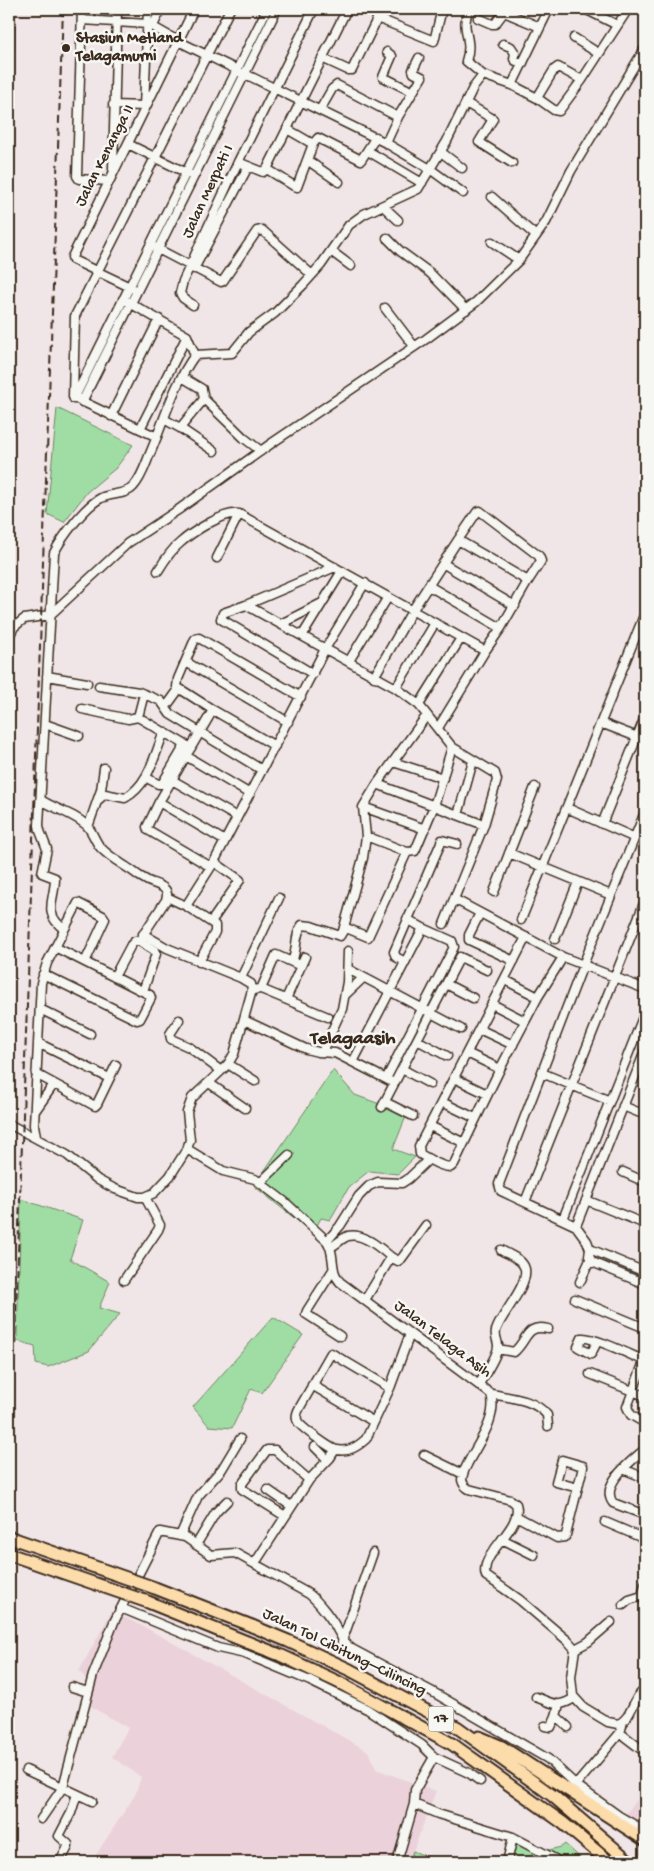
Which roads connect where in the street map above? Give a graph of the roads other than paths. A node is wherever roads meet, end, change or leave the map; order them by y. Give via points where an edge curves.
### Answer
1 (10, 9) edge
2 (82, 9) edge
3 (116, 9) edge
4 (148, 9) edge
5 (162, 9) edge
6 (194, 9) edge
7 (230, 9) edge
8 (267, 9) edge
9 (277, 9) edge
10 (314, 9) edge
11 (348, 9) edge
12 (382, 9) edge
13 (442, 9) edge
14 (469, 9) edge
15 (549, 9) edge
16 (585, 9) edge
17 (628, 9) edge
18 (502, 10) edge
19 (594, 11) edge
20 (377, 18) junction
21 (478, 18) dead end
22 (82, 20) junction
23 (116, 22) junction
24 (150, 25) junction
25 (617, 25) junction
26 (540, 27) junction
27 (574, 38) dead end
28 (178, 41) junction
29 (503, 44) dead end
30 (645, 48) edge
31 (9, 49) edge
32 (387, 52) dead end
33 (598, 53) junction
34 (207, 55) junction
35 (322, 58) junction
36 (418, 58) dead end
37 (523, 64) junction
38 (241, 72) junction
39 (483, 75) junction
40 (582, 80) junction
41 (512, 85) junction
42 (274, 89) junction
43 (413, 92) junction
44 (537, 98) junction
45 (300, 100) junction
46 (466, 103) junction
47 (113, 105) junction
48 (144, 108) junction
49 (320, 110) junction
50 (398, 117) junction
51 (287, 129) junction
52 (376, 137) junction
53 (386, 142) junction
54 (128, 144) junction
55 (313, 144) junction
56 (368, 151) junction
57 (441, 152) junction
58 (156, 158) junction
59 (308, 160) junction
60 (238, 162) junction
61 (512, 163) dead end
62 (248, 167) junction
63 (462, 168) dead end
64 (267, 169) junction
65 (430, 170) junction
66 (113, 172) junction
67 (190, 175) junction
68 (109, 182) junction
69 (339, 182) dead end
70 (422, 183) junction
71 (463, 193) dead end
72 (492, 197) dead end
73 (383, 206) junction
74 (398, 220) dead end
75 (536, 236) junction
76 (387, 238) dead end
77 (492, 242) dead end
78 (154, 247) junction
79 (331, 251) junction
80 (519, 260) junction
81 (351, 266) dead end
82 (192, 268) junction
83 (98, 271) junction
84 (312, 275) junction
85 (133, 289) junction
86 (127, 301) junction
87 (193, 305) dead end
88 (385, 308) dead end
89 (466, 310) junction
90 (159, 319) junction
91 (187, 336) junction
92 (414, 346) junction
93 (195, 355) junction
94 (182, 377) junction
95 (204, 399) junction
96 (78, 401) junction
97 (111, 416) junction
98 (164, 419) junction
99 (180, 428) junction
100 (140, 429) junction
101 (157, 437) junction
102 (214, 451) dead end
103 (261, 451) junction
104 (239, 514) junction
105 (458, 540) junction
106 (217, 558) dead end
107 (444, 564) junction
108 (339, 569) junction
109 (158, 571) dead end
110 (528, 581) junction
111 (365, 584) junction
112 (429, 586) junction
113 (388, 597) junction
114 (322, 603) junction
115 (246, 605) junction
116 (515, 606) junction
117 (412, 611) junction
118 (645, 613) edge
119 (50, 615) junction
120 (435, 623) junction
121 (281, 624) junction
122 (502, 628) junction
123 (641, 635) edge
124 (9, 636) edge
125 (302, 636) junction
126 (461, 638) junction
127 (325, 650) junction
128 (485, 650) junction
129 (349, 661) junction
130 (186, 662) junction
131 (313, 674) junction
132 (47, 676) junction
133 (374, 676) junction
134 (87, 683) dead end
135 (99, 686) dead end
136 (396, 688) junction
137 (179, 689) junction
138 (144, 694) junction
139 (301, 697) junction
140 (419, 705) junction
141 (166, 707) junction
142 (82, 709) dead end
143 (213, 710) junction
144 (427, 715) junction
145 (138, 717) junction
146 (645, 717) edge
147 (288, 722) junction
148 (601, 723) junction
149 (45, 724) junction
150 (438, 728) junction
151 (164, 732) junction
152 (200, 732) junction
153 (79, 736) dead end
154 (641, 739) edge
155 (188, 746) junction
156 (275, 746) junction
157 (452, 748) junction
158 (186, 756) junction
159 (473, 761) junction
160 (393, 762) junction
161 (104, 768) dead end
162 (262, 770) junction
163 (147, 778) junction
164 (443, 778) junction
165 (172, 780) junction
166 (377, 784) junction
167 (535, 787) dead end
168 (250, 794) junction
169 (41, 800) junction
170 (98, 800) junction
171 (159, 802) junction
172 (434, 806) junction
173 (363, 807) junction
174 (567, 808) junction
175 (645, 812) edge
176 (458, 815) junction
177 (237, 818) junction
178 (602, 824) junction
179 (484, 825) junction
180 (88, 827) junction
181 (425, 829) junction
182 (366, 836) junction
183 (635, 838) junction
184 (225, 841) junction
185 (456, 844) dead end
186 (407, 852) junction
187 (508, 853) junction
188 (212, 865) junction
189 (543, 868) junction
190 (578, 882) junction
191 (494, 892) dead end
192 (611, 895) junction
193 (167, 897) junction
194 (279, 898) dead end
195 (454, 899) junction
196 (645, 901) edge
197 (186, 906) junction
198 (480, 913) junction
199 (407, 919) junction
200 (521, 920) dead end
201 (211, 922) junction
202 (444, 924) dead end
203 (344, 928) junction
204 (423, 928) junction
205 (64, 929) junction
206 (526, 937) junction
207 (141, 938) junction
208 (555, 939) dead end
209 (56, 947) junction
210 (348, 950) dead end
211 (305, 957) dead end
212 (563, 957) junction
213 (514, 961) junction
214 (85, 962) junction
215 (199, 962) junction
216 (292, 962) junction
217 (406, 962) junction
218 (582, 965) junction
219 (301, 966) junction
220 (348, 969) junction
221 (487, 970) dead end
222 (43, 974) junction
223 (114, 976) junction
224 (614, 977) junction
225 (241, 978) junction
226 (363, 978) junction
227 (505, 980) junction
228 (446, 984) junction
229 (645, 988) edge
230 (256, 989) junction
231 (143, 991) junction
232 (391, 992) junction
233 (345, 995) junction
234 (538, 997) junction
235 (473, 998) dead end
236 (286, 999) junction
237 (492, 1004) junction
238 (40, 1009) junction
239 (422, 1009) junction
240 (645, 1012) edge
241 (431, 1013) junction
242 (328, 1017) dead end
243 (179, 1020) dead end
244 (244, 1020) junction
245 (525, 1021) junction
246 (461, 1029) dead end
247 (479, 1029) junction
248 (90, 1034) dead end
249 (417, 1040) junction
250 (38, 1043) junction
251 (512, 1045) junction
252 (645, 1051) edge
253 (322, 1052) junction
254 (467, 1053) junction
255 (446, 1056) dead end
256 (353, 1062) junction
257 (228, 1064) junction
258 (116, 1065) dead end
259 (402, 1069) junction
260 (500, 1069) junction
261 (221, 1071) junction
262 (542, 1073) junction
263 (36, 1074) junction
264 (109, 1078) junction
265 (454, 1078) junction
266 (386, 1079) junction
267 (255, 1081) dead end
268 (209, 1083) junction
269 (394, 1083) junction
270 (54, 1084) junction
271 (430, 1084) dead end
272 (571, 1085) junction
273 (487, 1094) junction
274 (610, 1101) junction
275 (442, 1102) junction
276 (623, 1106) junction
277 (245, 1108) dead end
278 (34, 1111) junction
279 (645, 1115) edge
280 (413, 1116) dead end
281 (476, 1118) junction
282 (9, 1124) edge
283 (430, 1126) junction
284 (36, 1137) junction
285 (464, 1143) junction
286 (187, 1149) junction
287 (289, 1155) dead end
288 (429, 1159) junction
289 (623, 1172) dead end
290 (645, 1182) edge
291 (260, 1183) junction
292 (144, 1197) junction
293 (586, 1200) junction
294 (525, 1202) junction
295 (563, 1219) junction
296 (645, 1224) edge
297 (426, 1225) dead end
298 (576, 1226) junction
299 (329, 1244) junction
300 (501, 1250) dead end
301 (590, 1250) junction
302 (391, 1257) junction
303 (590, 1260) junction
304 (333, 1270) junction
305 (645, 1272) edge
306 (124, 1280) dead end
307 (580, 1282) dead end
308 (645, 1284) edge
309 (575, 1299) dead end
310 (365, 1300) junction
311 (645, 1328) edge
312 (548, 1330) dead end
313 (410, 1334) junction
314 (340, 1336) dead end
315 (597, 1342) dead end
316 (498, 1349) junction
317 (645, 1360) edge
318 (590, 1374) dead end
319 (479, 1384) junction
320 (312, 1386) junction
321 (390, 1388) junction
322 (632, 1391) junction
323 (491, 1394) junction
324 (645, 1396) edge
325 (374, 1422) junction
326 (645, 1423) edge
327 (548, 1426) dead end
328 (240, 1440) dead end
329 (315, 1447) dead end
330 (645, 1449) edge
331 (335, 1450) junction
332 (424, 1455) dead end
333 (328, 1460) junction
334 (623, 1469) junction
335 (462, 1474) junction
336 (645, 1478) edge
337 (309, 1480) junction
338 (578, 1488) dead end
339 (268, 1490) dead end
340 (227, 1500) dead end
341 (292, 1506) junction
342 (645, 1515) edge
343 (285, 1516) junction
344 (516, 1516) junction
345 (605, 1522) dead end
346 (180, 1536) junction
347 (9, 1537) edge
348 (502, 1539) junction
349 (645, 1539) edge
350 (196, 1545) junction
351 (373, 1552) dead end
352 (9, 1554) edge
353 (534, 1555) dead end
354 (255, 1563) junction
355 (645, 1584) edge
356 (644, 1599) edge
357 (623, 1605) dead end
358 (121, 1608) junction
359 (611, 1622) dead end
360 (342, 1642) junction
361 (574, 1648) junction
362 (72, 1687) dead end
363 (645, 1690) edge
364 (88, 1692) junction
365 (536, 1697) dead end
366 (574, 1698) junction
367 (559, 1705) junction
368 (556, 1716) junction
369 (623, 1722) junction
370 (545, 1726) dead end
371 (457, 1727) junction
372 (568, 1727) dead end
373 (620, 1733) junction
374 (645, 1752) edge
375 (434, 1757) junction
376 (26, 1770) dead end
377 (480, 1781) dead end
378 (576, 1785) junction
379 (63, 1787) junction
380 (77, 1794) junction
381 (92, 1801) dead end
382 (414, 1804) junction
383 (41, 1819) dead end
384 (645, 1831) edge
385 (513, 1837) junction
386 (645, 1840) edge
387 (592, 1851) junction
388 (555, 1859) dead end
389 (60, 1862) edge
390 (397, 1862) edge
391 (507, 1862) edge
392 (598, 1862) edge
393 (609, 1862) edge
394 (630, 1862) edge

1 - 31 street
2 - 22 street
3 - 23 street
4 - 24 street
5 - 24 street
6 - 28 street, Jalan Kenanga II
7 - 34 street
8 - 38 street
9 - 38 street
10 - 42 street, Jalan Merpati I
11 - 35 street
12 - 20 street
13 - 20 street via 434,41
14 - 39 street via 464,22 470,48 466,61
15 - 26 street
16 - 19 street
17 - 25 street
18 - 21 street via 495,24
18 - 26 street
19 - 25 street
20 - 35 street via 352,70
22 - 23 street
22 - 68 street via 77,176
23 - 24 street
23 - 47 street
24 - 28 street
24 - 48 street
25 - 33 street
26 - 37 street
27 - 33 street
28 - 34 street
28 - 48 street, Jalan Kenanga II
29 - 37 street via 511,47 516,61
30 - 75 street via 570,171
32 - 43 street via 392,56 383,77
33 - 40 street
34 - 38 street
34 - 58 street
35 - 45 street
36 - 43 street via 413,70 422,77
37 - 41 street
38 - 42 street
38 - 67 street
39 - 41 street
39 - 46 street
40 - 44 street via 559,111
40 - 44 street via 558,67
41 - 44 street
42 - 45 street
42 - 60 street, Jalan Merpati I
43 - 50 street
45 - 49 street
45 - 51 street
46 - 57 street
46 - 61 street via 492,119 478,142
47 - 48 street
47 - 66 street
48 - 54 street, Jalan Kenanga II
49 - 50 street via 337,85
49 - 52 street
50 - 53 street
51 - 55 street
51 - 64 street
52 - 53 street
52 - 56 street
53 - 65 street
54 - 58 street
54 - 66 street, Jalan Kenanga II
55 - 56 street via 318,138 360,160
55 - 59 street
56 - 70 street
57 - 63 street
57 - 65 street
58 - 67 street
58 - 83 street
59 - 64 street via 295,187
59 - 69 street
60 - 62 street
60 - 82 street, Jalan Merpati I
62 - 64 street via 263,172
62 - 82 street
65 - 70 street
65 - 71 street
66 - 68 street, Jalan Kenanga II
67 - 78 street
68 - 83 street, Jalan Kenanga II via 72,256 73,260
70 - 73 street via 413,192
72 - 75 street
73 - 74 street
73 - 79 street via 356,220
75 - 80 street
76 - 89 street via 430,273
77 - 80 street
78 - 82 street
78 - 85 street
79 - 81 street
79 - 84 street
80 - 89 street
82 - 84 street via 223,281 259,230
82 - 87 street, Jalan Merpati I via 180,293
83 - 85 street, Jalan Kenanga II
83 - 96 street via 74,318 72,394
84 - 93 street via 275,314 249,332 232,353
85 - 86 street
86 - 90 street
86 - 96 street
88 - 92 street
89 - 92 street
90 - 91 street
90 - 97 street
91 - 93 street
91 - 100 street
92 - 103 street
93 - 94 street
94 - 95 street via 202,389
94 - 98 street
95 - 99 street
95 - 103 street
96 - 97 street
97 - 100 street
98 - 99 street
98 - 101 street
99 - 102 street
100 - 101 street
101 - 119 street via 134,486 95,502 58,546 52,561
103 - 119 street via 128,543
104 - 106 street
104 - 108 street
104 - 109 street via 228,514 184,540
105 - 107 street
105 - 110 street
105 - 110 street via 477,512 484,513 541,558
107 - 112 street
107 - 116 street
108 - 111 street
108 - 114 street
108 - 115 street
110 - 116 street
111 - 113 street
111 - 127 street
112 - 117 street
112 - 122 street
113 - 117 street
113 - 129 street
114 - 121 street
114 - 125 street
115 - 121 street
115 - 131 street via 223,613 220,618
116 - 122 street
117 - 120 street
117 - 133 street
118 - 123 street
119 - 124 street via 24,619
119 - 132 street
120 - 126 street
120 - 136 street
121 - 125 street
122 - 128 street
123 - 148 street
125 - 127 street
126 - 128 street
126 - 140 street
127 - 129 street
127 - 131 street
128 - 150 street
129 - 133 street
130 - 137 street via 177,683
130 - 139 street via 198,638
130 - 147 street
131 - 139 street
132 - 134 street
132 - 149 street
133 - 136 street
135 - 138 street
136 - 140 street
137 - 141 street
137 - 143 street
138 - 141 street via 161,701
138 - 145 street
139 - 147 street
140 - 144 street
141 - 152 street via 170,714
142 - 145 street via 128,719
143 - 152 street
143 - 156 street
144 - 150 street
144 - 160 street
145 - 151 street
146 - 154 street
147 - 156 street
148 - 154 street
148 - 174 street
149 - 153 street
149 - 169 street
150 - 157 street
151 - 155 street
151 - 163 street
152 - 155 street
152 - 162 street
154 - 178 street
155 - 158 street
155 - 163 street via 162,784
156 - 162 street
157 - 159 street
157 - 164 street
158 - 165 street
158 - 168 street
159 - 176 street
159 - 179 street via 497,777
160 - 164 street
160 - 166 street
161 - 170 street
162 - 168 street
163 - 170 street via 125,798 105,794
164 - 172 street
165 - 171 street
165 - 177 street
166 - 172 street
166 - 173 street
167 - 187 street
168 - 177 street
169 - 180 street
169 - 205 street via 39,828 47,849 42,873 55,878 51,911 54,921
170 - 180 street
171 - 184 street
171 - 188 street via 148,830
172 - 176 street
172 - 181 street
173 - 181 street
173 - 182 street
174 - 178 street
174 - 189 street
175 - 183 street
176 - 179 street
177 - 184 street
178 - 183 street
179 - 195 street
180 - 193 street via 106,852 138,875 161,885
181 - 186 street via 415,851
182 - 186 street
182 - 203 street
183 - 192 street
184 - 188 street
185 - 199 street via 442,840
186 - 203 street via 368,937
187 - 189 street
187 - 191 street
188 - 197 street
188 - 201 street via 240,880
189 - 190 street
189 - 200 street
190 - 192 street
190 - 208 street
192 - 218 street
193 - 197 street
193 - 207 street
194 - 225 street
195 - 198 street
195 - 202 street
196 - 224 street
197 - 201 street
198 - 206 street
198 - 213 street via 469,940
199 - 204 street
199 - 217 street via 394,952 396,957
201 - 215 street via 215,925 215,932
203 - 216 street via 340,936 302,925 296,937
204 - 217 street
204 - 239 street via 452,941 454,946
205 - 209 street
205 - 214 street via 77,903 104,917 104,924
206 - 212 street
206 - 213 street
207 - 215 street
207 - 223 street via 131,944
207 - 231 street via 156,954
209 - 214 street
209 - 222 street
210 - 220 street
211 - 219 street
212 - 218 street
212 - 234 street
213 - 227 street
214 - 223 street
215 - 225 street
216 - 219 street
216 - 230 street via 276,954
217 - 232 street
218 - 224 street
218 - 262 street
219 - 236 street
220 - 226 street
220 - 233 street
221 - 228 street via 460,957
222 - 231 street via 137,1020 152,997
222 - 238 street
223 - 231 street
224 - 229 street
224 - 272 street
225 - 230 street
226 - 232 street
226 - 233 street
227 - 234 street
227 - 237 street
228 - 235 street
228 - 241 street
230 - 236 street
230 - 244 street
232 - 239 street
232 - 256 street
233 - 253 street
234 - 245 street
236 - 242 street
237 - 245 street
237 - 247 street
238 - 248 street
238 - 250 street
239 - 241 street
239 - 266 street
240 - 274 street
241 - 246 street
241 - 249 street
243 - 261 street via 170,1034 171,1039 189,1047
244 - 253 street via 306,1049
244 - 257 street
245 - 251 street
247 - 251 street
247 - 254 street
249 - 255 street
249 - 259 street
250 - 263 street
250 - 264 street
251 - 260 street
252 - 276 street
253 - 256 street via 335,1053
254 - 260 street
254 - 265 street
256 - 266 street
257 - 261 street
257 - 267 street
258 - 264 street
259 - 269 street
259 - 271 street
260 - 273 street
261 - 268 street
262 - 272 street
262 - 294 street via 499,1184 501,1191
263 - 270 street
263 - 278 street
264 - 270 street via 95,1106
265 - 273 street
265 - 275 street
266 - 269 street
268 - 277 street
268 - 286 street via 188,1106 190,1140
269 - 280 street via 384,1104
270 - 278 street
272 - 274 street
272 - 294 street
273 - 281 street
274 - 295 street
275 - 281 street
275 - 283 street
276 - 279 street
276 - 293 street
278 - 284 street
281 - 285 street
282 - 284 street
283 - 285 street
283 - 288 street via 419,1146 420,1154
284 - 292 street via 67,1155 98,1180
285 - 288 street via 452,1167
286 - 291 street via 223,1171
286 - 292 street via 161,1187
287 - 291 street
288 - 299 street via 402,1183 378,1182 368,1186
289 - 290 street
291 - 299 street
292 - 306 street via 160,1226
293 - 296 street
293 - 298 street
294 - 295 street
295 - 298 street
297 - 302 street via 402,1258 398,1261
298 - 301 street
299 - 302 street via 357,1236
299 - 304 street
300 - 316 street via 521,1262 526,1271 518,1292 495,1331
301 - 303 street
301 - 305 street
302 - 310 street
303 - 307 street
303 - 308 street
304 - 310 street, Jalan Telaga Asih via 340,1282
304 - 314 street via 306,1314
309 - 311 street
310 - 313 street, Jalan Telaga Asih
312 - 316 street via 538,1327 531,1330 514,1352
313 - 319 street, Jalan Telaga Asih
313 - 321 street
315 - 317 street
316 - 319 street
317 - 322 street
318 - 322 street
319 - 323 street, Jalan Telaga Asih
320 - 321 street via 333,1353
320 - 325 street
320 - 331 street via 297,1412 298,1421
321 - 325 street
322 - 324 street
322 - 326 street via 628,1410
323 - 327 street via 537,1406 547,1415
323 - 335 street, Jalan Telaga Asih via 493,1406 487,1425
325 - 331 street via 360,1444 352,1449
328 - 346 street via 222,1469 198,1496
329 - 333 street
330 - 334 street
331 - 333 street
332 - 335 street
333 - 337 street
334 - 336 street
334 - 342 street via 610,1489 611,1501
335 - 344 street via 465,1487 516,1504
337 - 341 street
337 - 343 street via 275,1450 267,1450 242,1484 242,1489
338 - 344 street via 565,1537 557,1538
339 - 341 street
340 - 350 street
341 - 343 street
343 - 354 street
344 - 348 street
345 - 349 street
346 - 350 street
346 - 358 street via 158,1533
347 - 371 highway, Jalan Tol Cibitung–Cilincing / 17, bridge via 252,1626 350,1670
348 - 353 street
348 - 361 street via 486,1563 486,1576 520,1600
350 - 354 street via 210,1555 232,1553
351 - 360 street
352 - 387 highway, Jalan Tol Cibitung–Cilincing / 17, bridge via 148,1602 338,1682 452,1744 563,1823
354 - 360 street via 314,1598 338,1630
355 - 356 street
356 - 357 street via 629,1600
358 - 364 street
358 - 375 street via 310,1681 367,1709 422,1745
359 - 361 street via 588,1642
360 - 378 street via 548,1759
361 - 366 street via 570,1685
362 - 364 street
363 - 369 street
364 - 379 street
365 - 367 street
366 - 367 street
366 - 369 street via 608,1722
367 - 368 street
368 - 370 street via 551,1728
368 - 372 street
369 - 373 street
371 - 386 highway via 502,1747
371 - 394 highway, Jalan Tol Cibitung–Cilincing / 17 via 553,1796
373 - 374 street
373 - 378 street
375 - 377 street
375 - 382 street via 415,1790
376 - 379 street
378 - 384 street
379 - 380 street
379 - 383 street
380 - 381 street
380 - 389 street via 58,1836 68,1844
382 - 385 street
382 - 390 street
385 - 388 street
385 - 391 street
387 - 392 highway
387 - 393 highway, Jalan Tol Cibitung–Cilincing / 17

